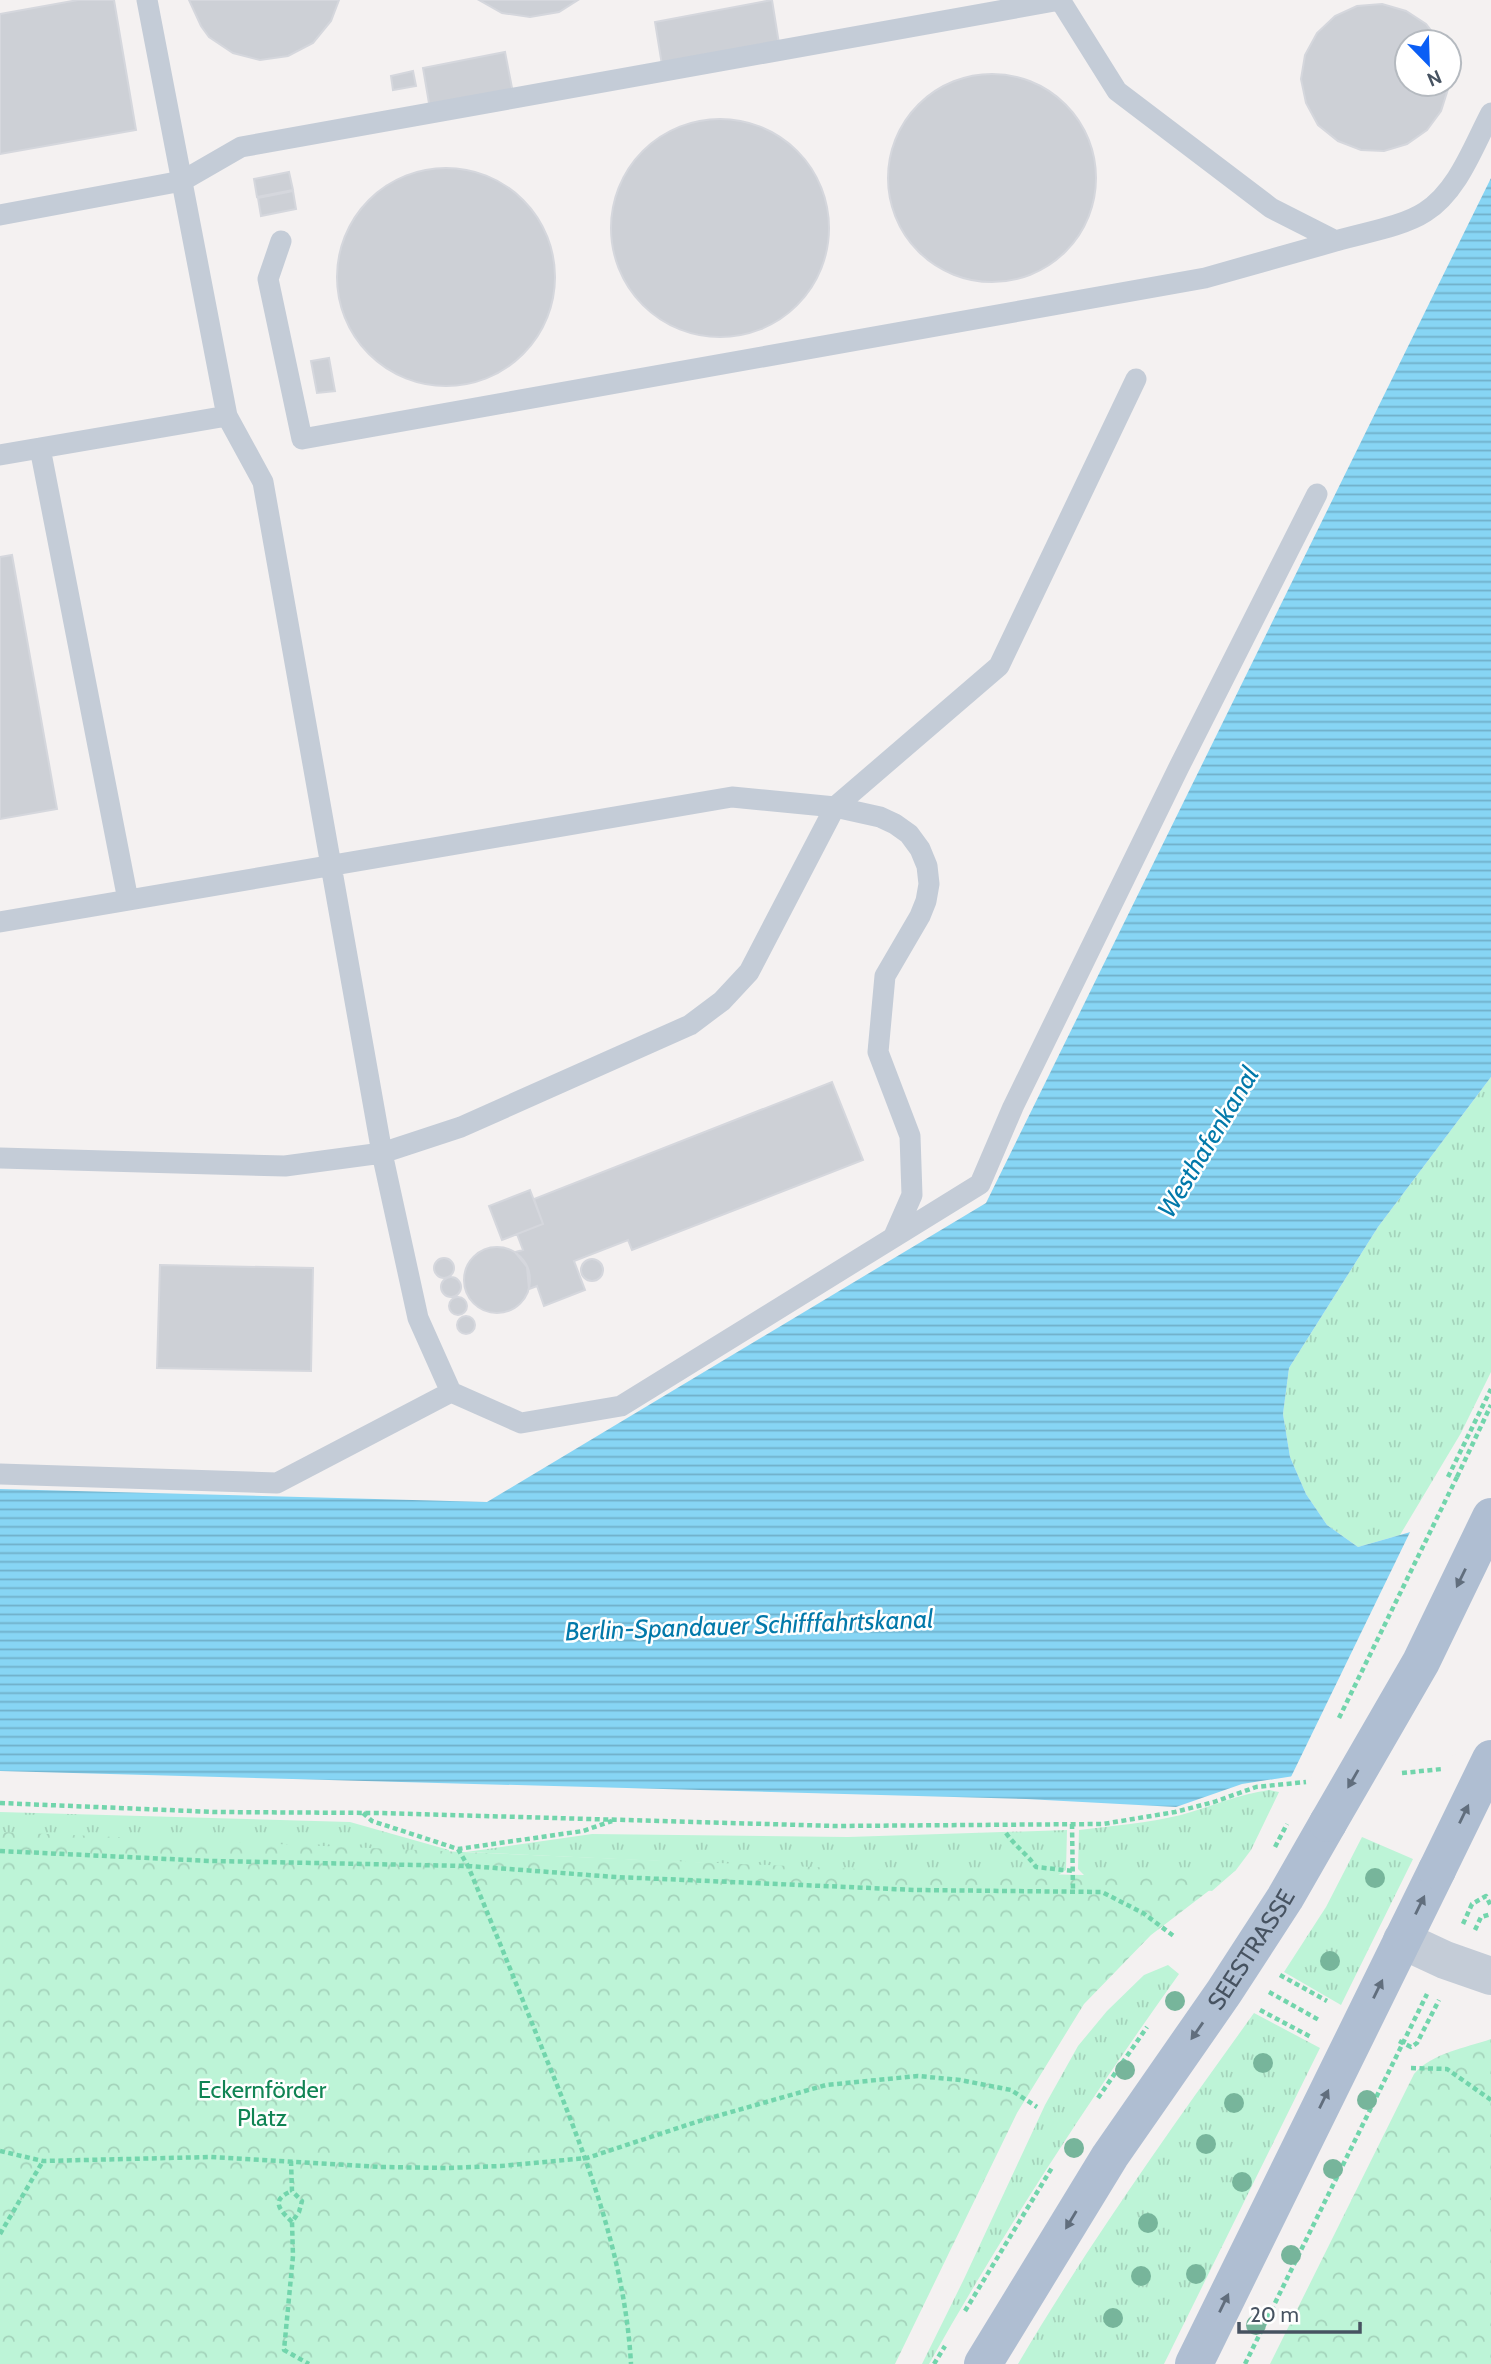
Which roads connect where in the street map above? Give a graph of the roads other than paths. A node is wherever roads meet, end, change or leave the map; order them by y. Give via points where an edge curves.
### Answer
1 (147, 0) edge
2 (1060, 0) edge
3 (1491, 113) edge
4 (182, 181) junction
5 (0, 215) edge
6 (281, 241) dead end
7 (1336, 241) junction
8 (1136, 379) dead end
9 (227, 416) junction
10 (40, 448) junction
11 (0, 455) edge
12 (1317, 494) dead end
13 (835, 807) junction
14 (331, 866) junction
15 (128, 901) junction
16 (0, 922) edge
17 (382, 1153) junction
18 (0, 1158) edge
19 (894, 1236) junction
20 (451, 1392) junction
21 (0, 1474) edge
22 (1491, 1517) edge
23 (1491, 1759) edge
24 (1402, 1940) junction
25 (1491, 1976) edge
26 (983, 2364) edge
27 (1194, 2364) edge

1 - 4 lane
2 - 4 lane via 241,147
2 - 7 lane via 1116,92 1271,208
3 - 7 lane via 1442,199 1423,214
4 - 5 lane
4 - 9 lane
6 - 7 lane via 268,279 302,439 1205,278
8 - 13 lane via 999,666
9 - 10 lane
9 - 14 lane via 263,482
10 - 11 lane
10 - 15 lane
12 - 19 lane via 1155,816 980,1184
13 - 14 lane via 732,797
13 - 17 lane via 749,972 722,1002 678,1031 461,1127
13 - 19 lane via 895,824 909,834 927,866 926,901 885,976 878,1052 910,1136 912,1195
14 - 15 lane
14 - 17 lane
15 - 16 lane
17 - 18 lane via 285,1166
17 - 20 lane via 418,1318
19 - 20 lane via 621,1406 521,1423
20 - 21 lane via 277,1483
22 -> 26 main road, SEESTRASSE, bridge via 1420,1662 1285,1898 1110,2156
24 -> 23 main road, bridge
24 - 25 street
27 -> 24 main road

